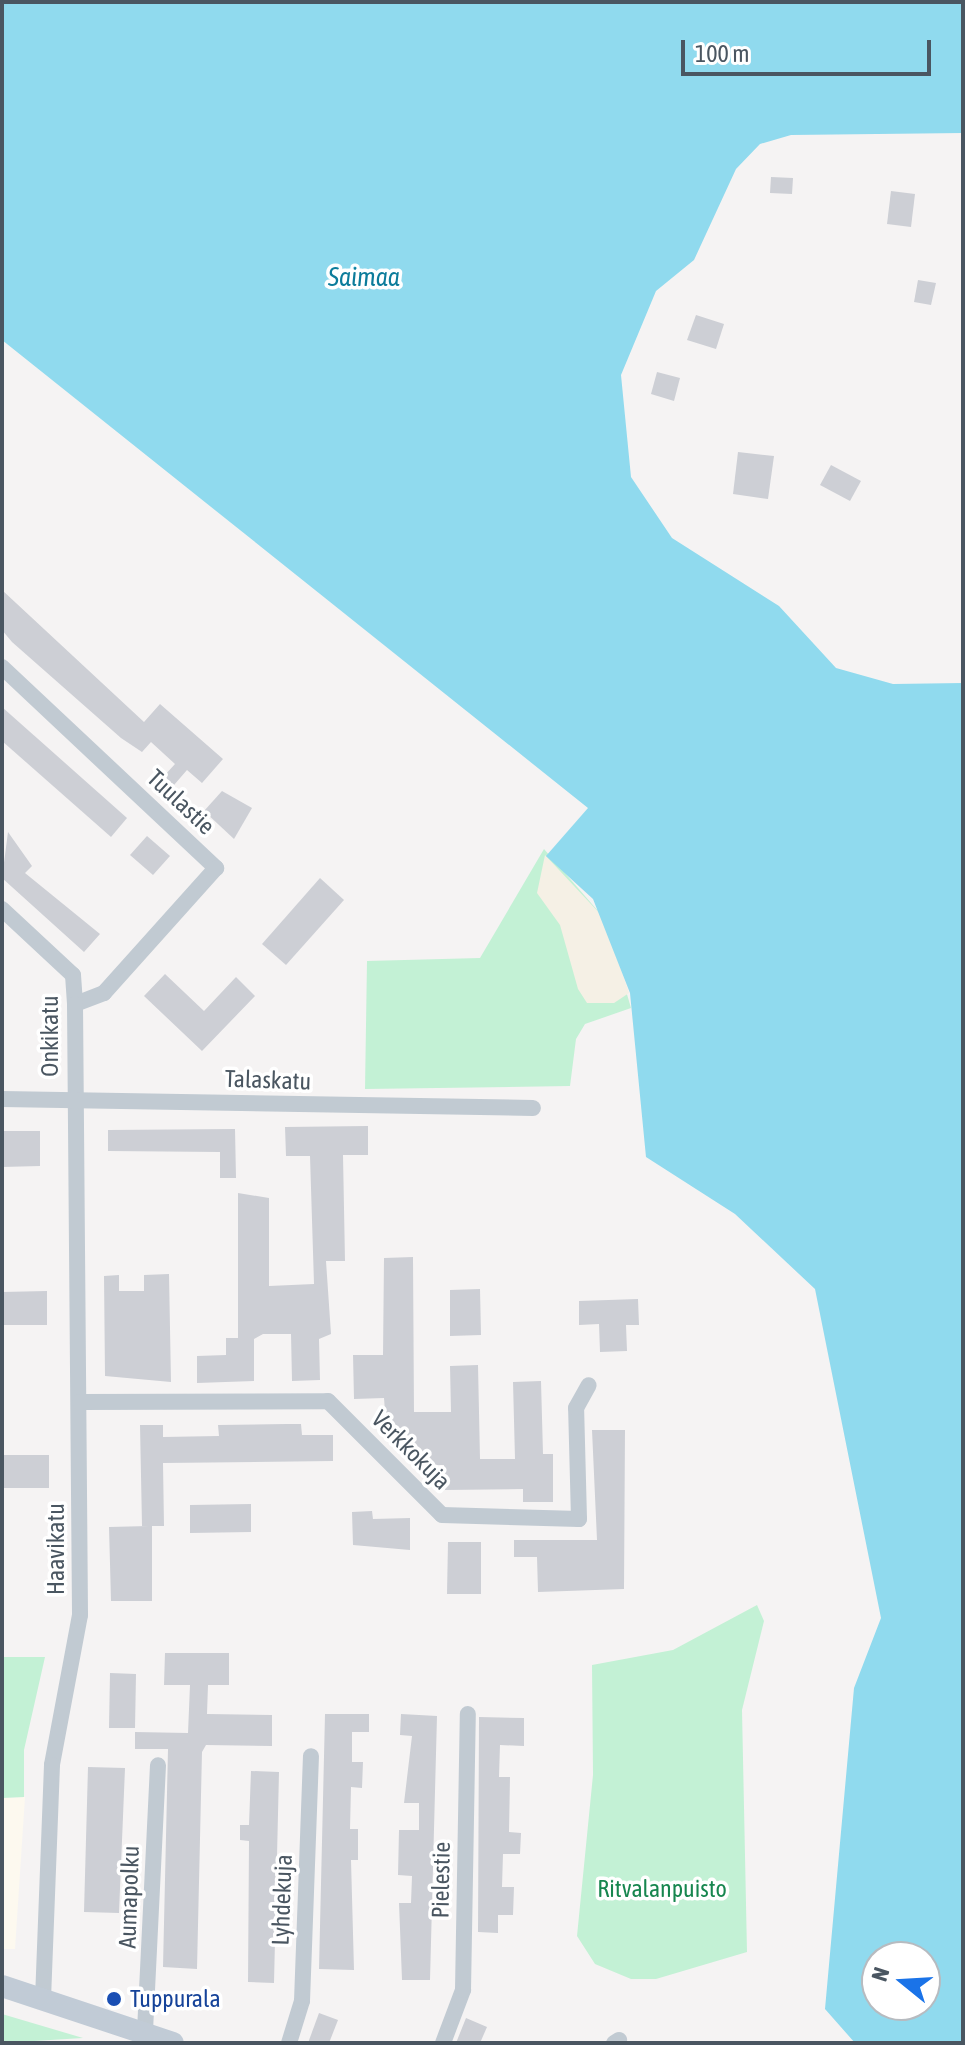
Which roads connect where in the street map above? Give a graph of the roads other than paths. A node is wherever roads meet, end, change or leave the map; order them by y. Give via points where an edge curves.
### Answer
1 (2, 667) edge
2 (2, 909) edge
3 (75, 1004) junction
4 (74, 1098) junction
5 (2, 1099) edge
6 (533, 1108) dead end
7 (589, 1385) dead end
8 (80, 1402) junction
9 (468, 1714) dead end
10 (311, 1756) dead end
11 (158, 1765) dead end
12 (2, 1986) edge
13 (43, 1996) junction
14 (145, 2031) junction
15 (173, 2043) edge
16 (289, 2043) edge
17 (443, 2043) edge

1 - 3 street, Tuulastie via 216,868 104,993
2 - 3 street, Onkikatu via 73,975
3 - 4 street, Onkikatu
4 - 5 street, Talaskatu
4 - 6 street, Talaskatu
4 - 8 street, Haavikatu
7 - 8 street, Verkkokuja via 576,1408 579,1519 442,1515 328,1401
8 - 13 street, Haavikatu via 80,1615 52,1765
9 - 17 street, Pielestie via 463,1990
10 - 16 street, Lyhdekuja via 302,2001
11 - 14 street, Aumapolku
12 - 13 street
13 - 14 street
14 - 15 street

